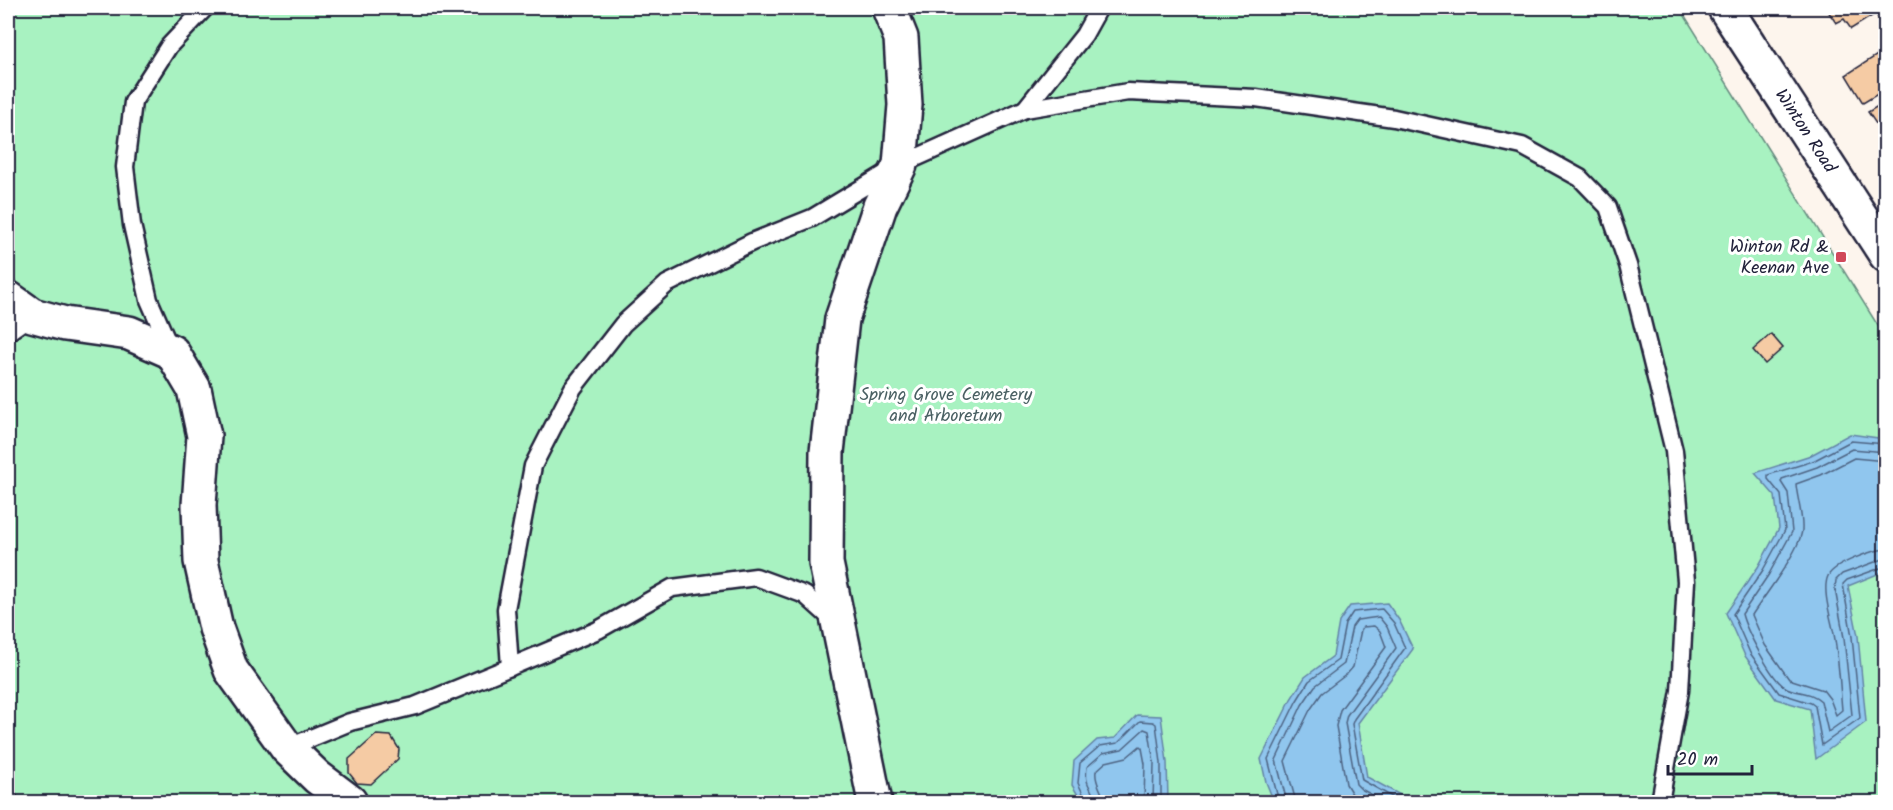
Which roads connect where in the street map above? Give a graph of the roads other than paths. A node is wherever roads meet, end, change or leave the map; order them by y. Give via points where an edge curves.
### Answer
1 (204, 8) edge
2 (889, 8) edge
3 (1100, 8) edge
4 (1725, 8) edge
5 (1025, 109) junction
6 (900, 165) junction
7 (1886, 255) edge
8 (16, 315) edge
9 (172, 352) junction
10 (837, 623) junction
11 (510, 667) junction
12 (287, 748) junction
13 (343, 801) edge
14 (875, 802) edge
15 (1660, 802) edge

1 - 9 lane via 169,46 133,102 125,167 132,225 149,300
2 - 6 street via 901,38 905,105
3 - 5 lane via 1084,35
4 - 7 street, Winton Road
5 - 6 lane
5 - 15 lane via 1128,92 1256,98 1394,117 1522,146 1580,178 1608,207 1628,266 1674,451 1686,581 1680,691
6 - 10 street via 880,206 842,319 827,452 826,563
6 - 11 lane via 812,218 752,242 667,284 623,324 573,388 533,466 506,609
8 - 9 street via 129,333
9 - 12 street via 194,389 204,436 199,505 201,561 216,628 231,670
10 - 11 lane via 804,595 756,577 672,588 598,630
10 - 14 street
11 - 12 lane via 415,706 350,722
12 - 13 street

